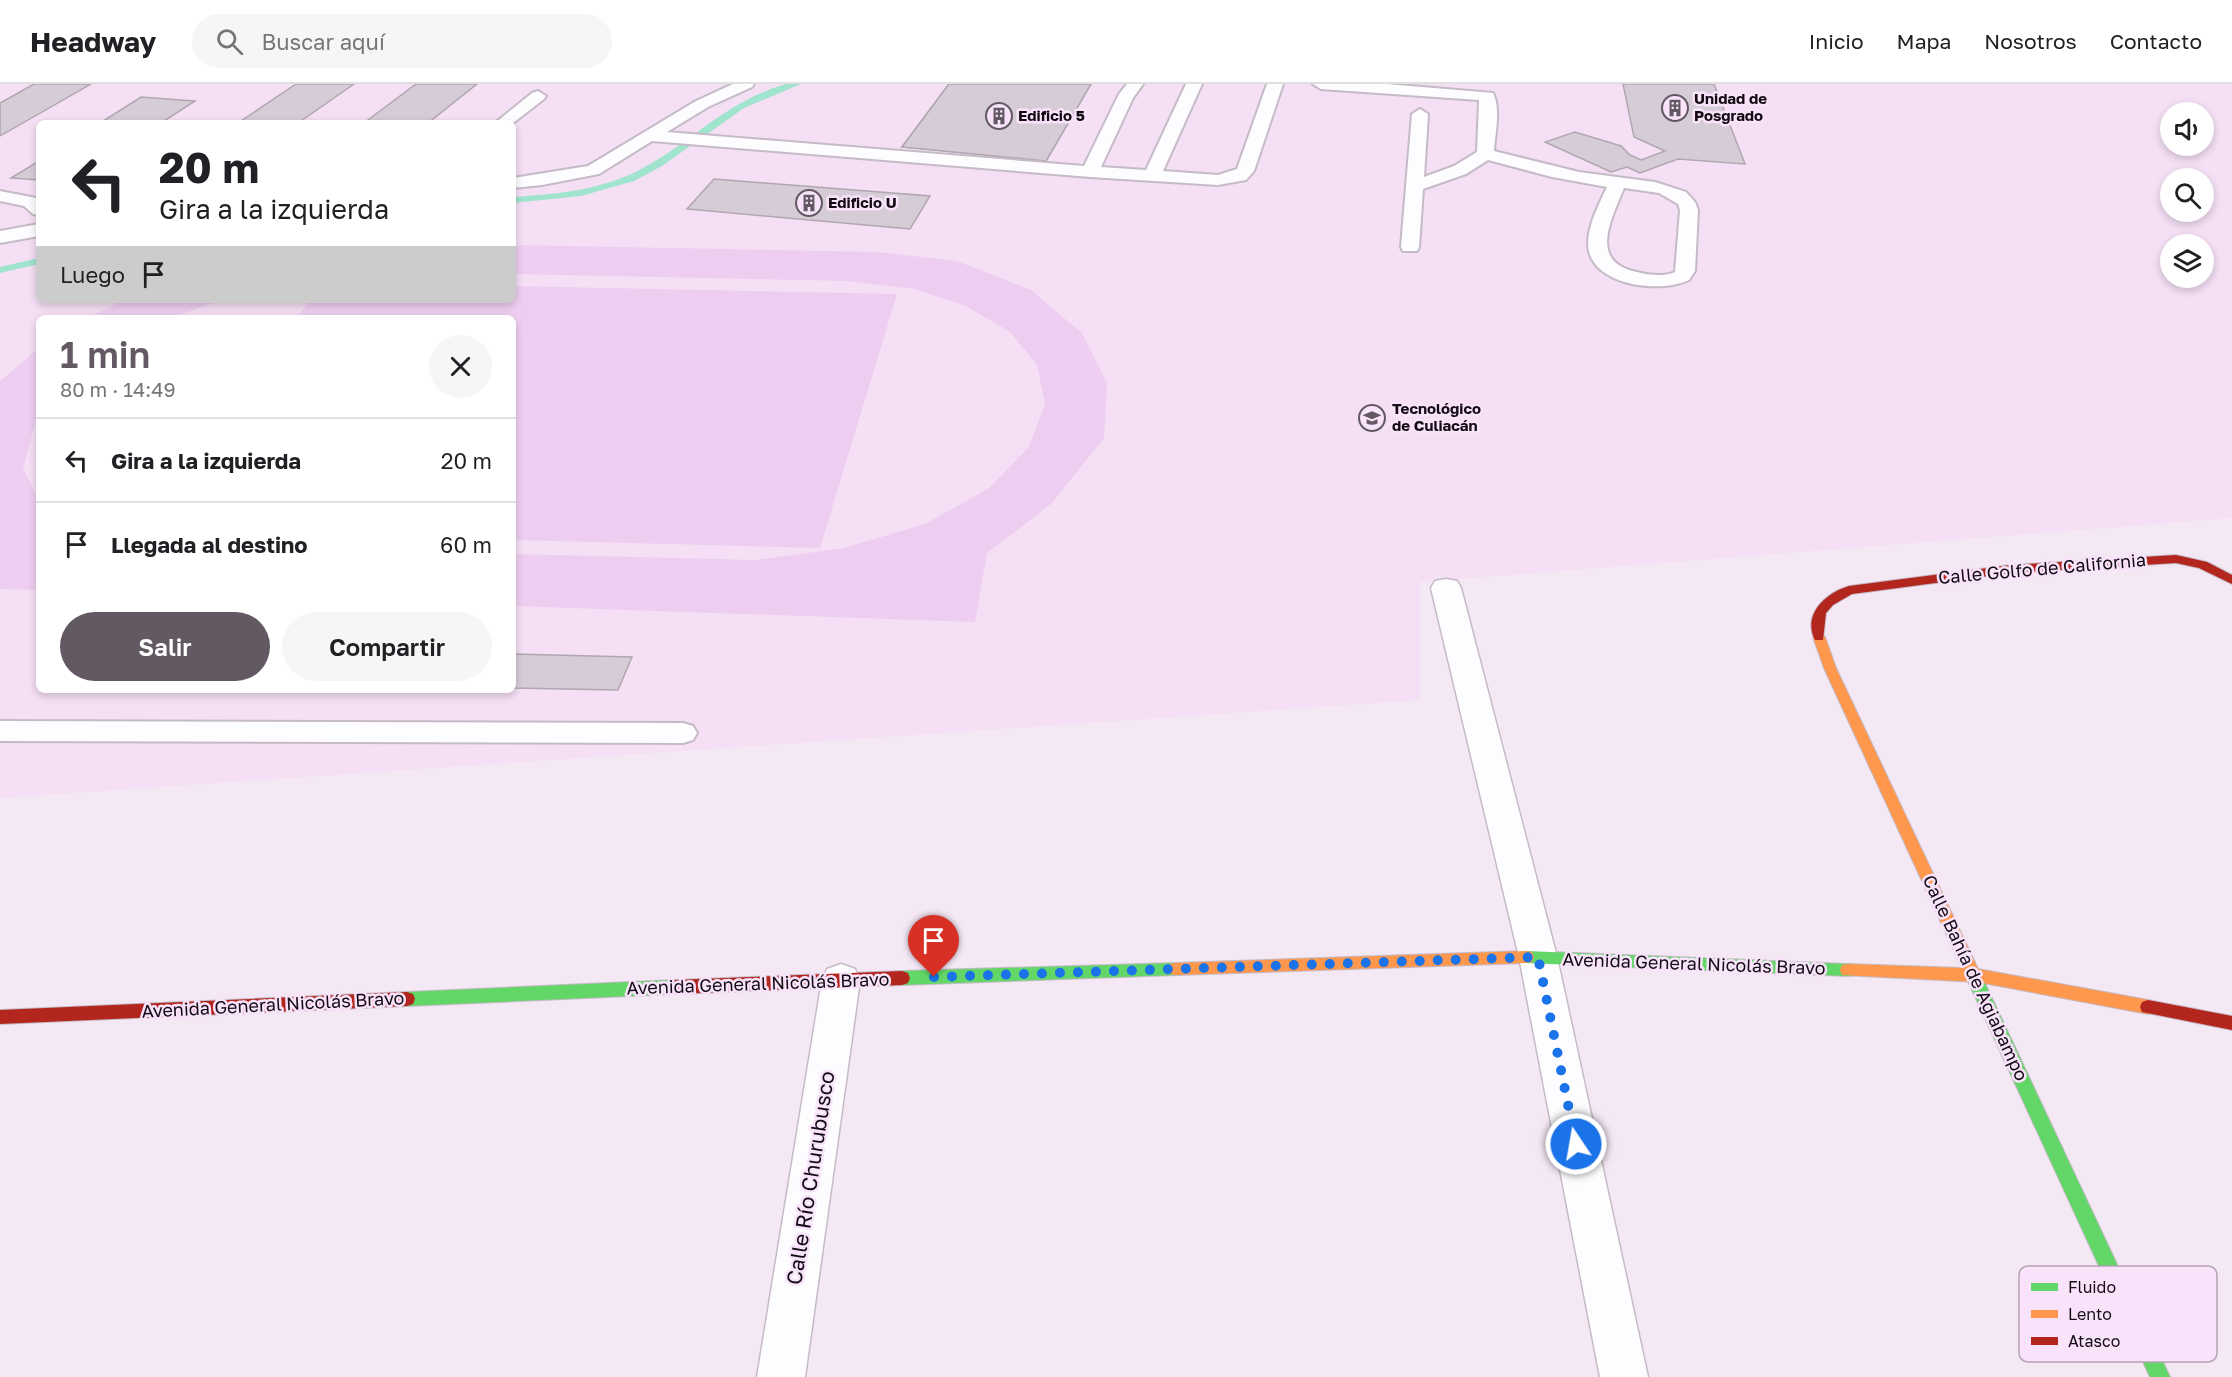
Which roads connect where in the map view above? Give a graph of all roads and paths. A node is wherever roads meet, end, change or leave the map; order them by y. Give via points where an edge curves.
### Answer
1 (746, 84) edge
2 (1135, 84) edge
3 (1194, 84) edge
4 (1275, 84) edge
5 (1321, 84) edge
6 (1487, 90) edge
7 (538, 96) dead end
8 (1420, 114) dead end
9 (507, 120) edge
10 (657, 137) junction
11 (1485, 154) junction
12 (1090, 172) junction
13 (1152, 176) junction
14 (516, 183) edge
15 (1617, 183) junction
16 (1414, 186) junction
17 (0, 196) edge
18 (36, 207) edge
19 (36, 217) edge
20 (0, 223) edge
21 (36, 231) edge
22 (0, 237) edge
23 (1410, 247) dead end
24 (2232, 579) edge
25 (1446, 588) dead end
26 (1849, 590) joint
27 (0, 731) edge
28 (683, 733) dead end
29 (1538, 957) junction
30 (1974, 975) junction
31 (841, 980) junction
32 (0, 1017) edge
33 (2232, 1023) edge
34 (2109, 1266) edge
35 (2153, 1362) edge
36 (781, 1377) edge
37 (1624, 1377) edge
38 (2160, 1377) edge

1 - 10 lane via 726,91
2 - 12 lane
3 - 13 lane
4 - 13 lane via 1240,176 1218,180
5 - 6 lane
6 - 11 lane
7 - 9 lane
8 - 16 lane
10 - 12 lane
10 - 14 lane via 593,170
11 - 15 lane via 1555,173
11 - 16 lane via 1455,173
12 - 13 lane
15 - 15 lane via 1600,229 1600,261 1614,272 1636,278 1667,280 1682,276 1689,233 1686,202 1671,192
16 - 23 lane
17 - 18 lane via 30,202
19 - 20 lane
21 - 22 lane
24 - 26 main road, Calle Golfo de California via 2196,563 2157,559 2011,569
25 - 29 street
26 - 30 main road, Calle Bahía de Agiabampo via 1821,604 1817,634
27 - 28 lane
29 - 30 main road, Avenida General Nicolás Bravo
29 - 31 main road, Avenida General Nicolás Bravo
29 - 37 street
30 - 33 main road, Avenida General Nicolás Bravo
30 - 34 main road, Calle Bahía de Agiabampo
31 - 32 main road, Avenida General Nicolás Bravo
31 - 36 street, Calle Río Churubusco
35 - 38 main road, Calle Bahía de Agiabampo

